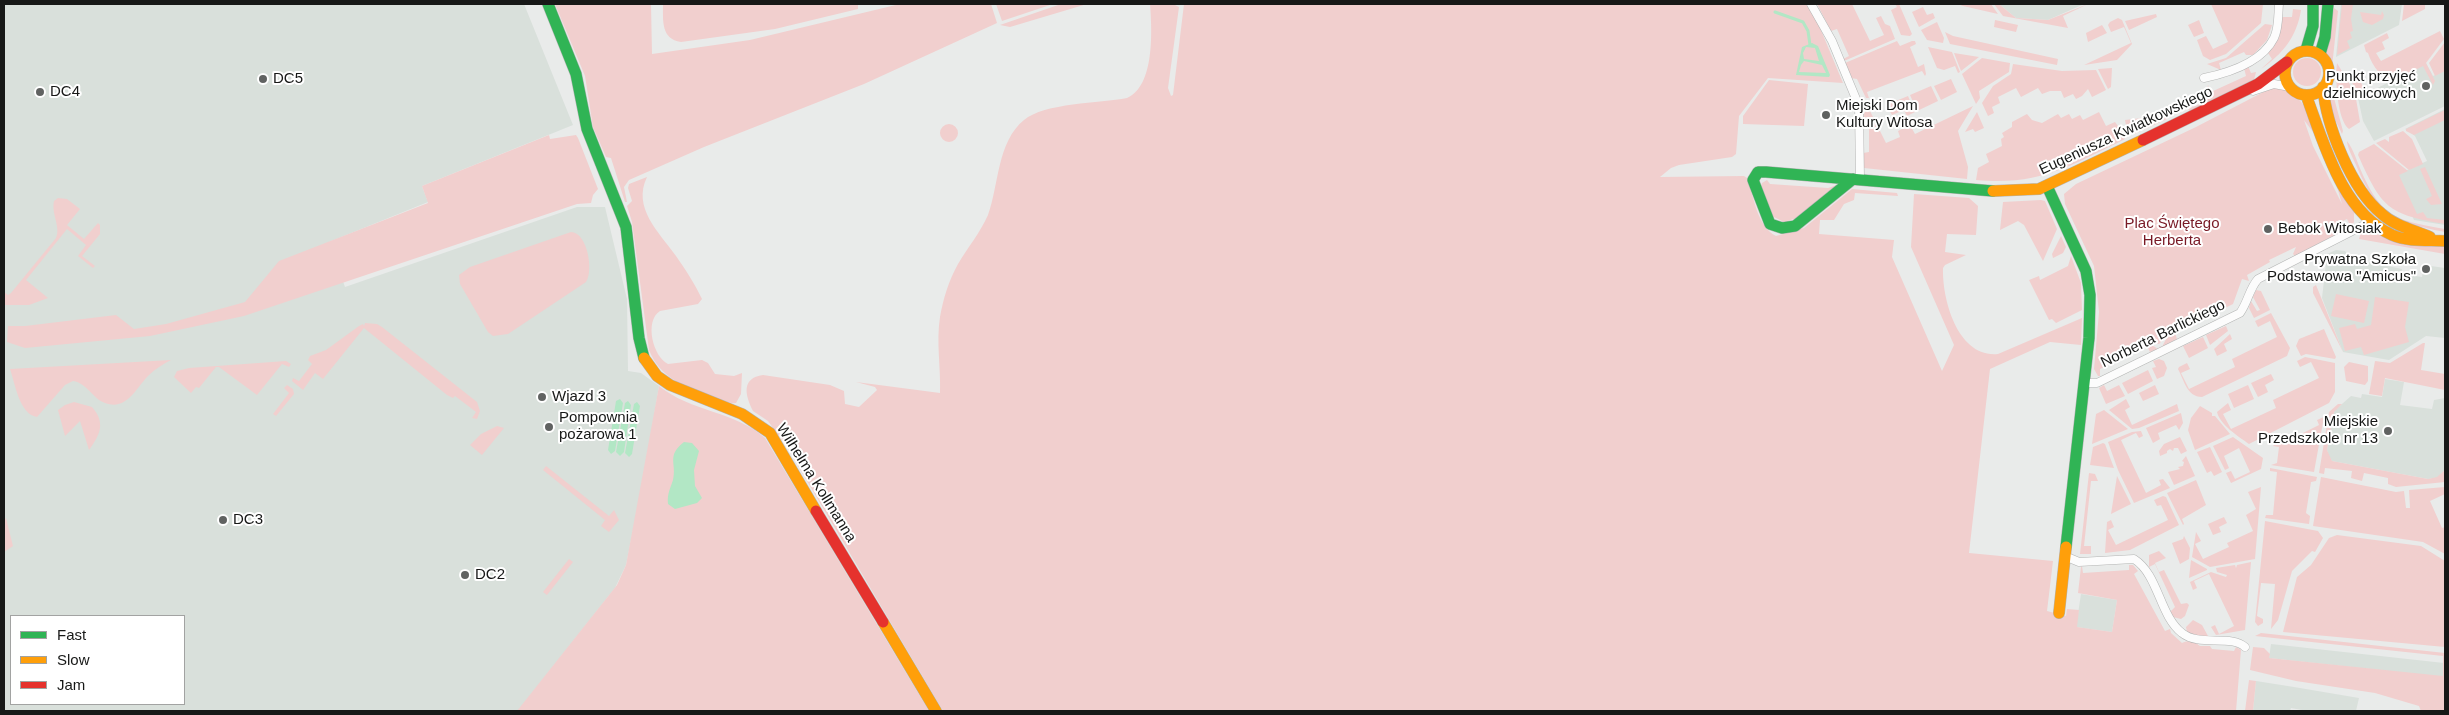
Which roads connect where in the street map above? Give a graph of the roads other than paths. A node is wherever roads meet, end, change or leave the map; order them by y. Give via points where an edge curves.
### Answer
1 (548, 4) edge
2 (1811, 4) edge
3 (2278, 4) edge
4 (2312, 4) edge
5 (2328, 4) edge
6 (2306, 50) junction
7 (2320, 54) junction
8 (2287, 62) junction
9 (2204, 78) dead end
10 (2290, 87) junction
11 (2323, 87) junction
12 (2306, 95) junction
13 (2232, 97) junction
14 (1856, 179) junction
15 (2048, 186) junction
16 (2370, 222) junction
17 (2442, 241) edge
18 (2084, 383) junction
19 (2067, 557) junction
20 (2058, 612) dead end
21 (2245, 646) dead end
22 (936, 711) edge

1 - 22 street, Wilhelma Kollmanna via 575,70 586,125 627,230 640,346 646,363 657,376 676,389 742,414 770,433
2 - 14 street via 1832,41 1859,106
3 - 9 street via 2277,27 2270,46 2249,62
4 - 6 street via 2312,26
5 - 7 street
6 - 7 street
6 - 8 street via 2298,52
7 - 11 street via 2328,66 2328,81
8 - 10 street via 2285,76
8 - 13 street, Eugeniusza Kwiatkowskiego via 2258,84
10 - 12 street
10 - 13 street, Eugeniusza Kwiatkowskiego via 2274,84
11 - 12 street
11 - 17 street via 2326,113 2351,170 2376,209 2389,219
12 - 16 street via 2338,174
13 - 15 street, Eugeniusza Kwiatkowskiego
14 - 14 street, Eugeniusza Kwiatkowskiego via 1758,172 1753,180 1766,217 1776,228 1785,229 1795,226
14 - 15 street, Eugeniusza Kwiatkowskiego via 1994,191
15 - 18 street, Norberta Barlickiego via 2088,280 2091,312
16 - 17 street via 2394,236
16 - 18 street, Norberta Barlickiego via 2258,279 2251,286 2240,313 2097,383
18 - 19 street, Norberta Barlickiego
19 - 20 street, Norberta Barlickiego
19 - 21 street via 2079,562 2134,560 2144,568 2168,617 2181,632 2195,639

